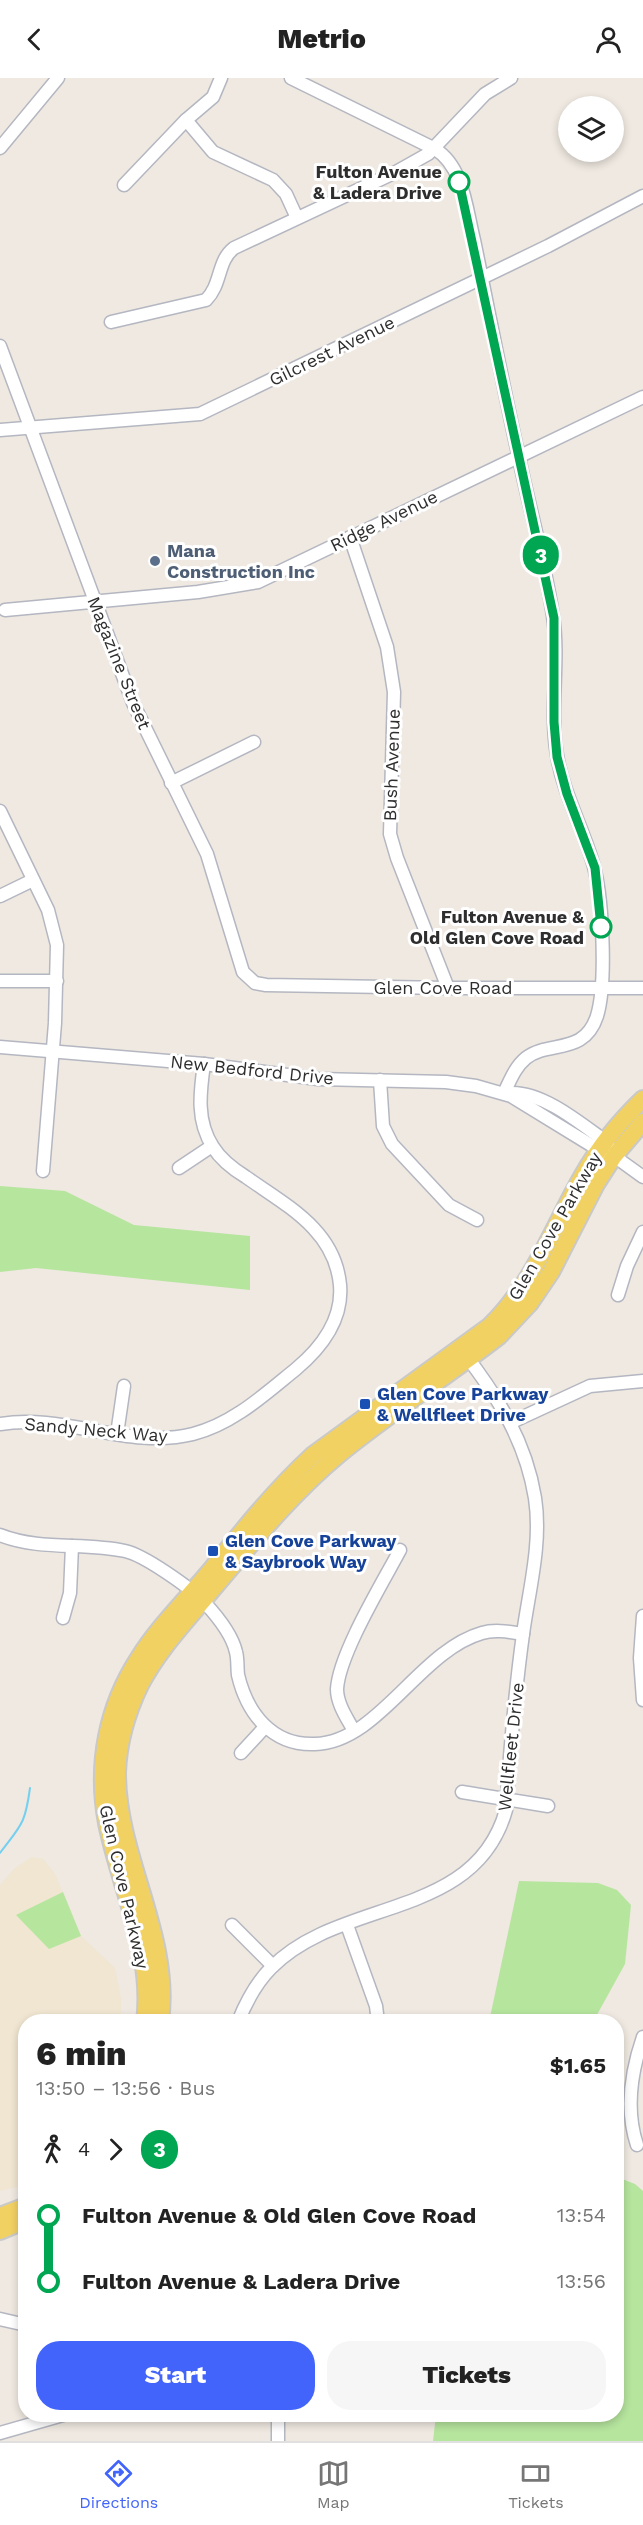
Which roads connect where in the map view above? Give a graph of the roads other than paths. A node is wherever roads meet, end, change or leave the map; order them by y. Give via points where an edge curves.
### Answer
1 (58, 78) edge
2 (221, 78) edge
3 (291, 78) edge
4 (508, 78) edge
5 (186, 120) junction
6 (0, 148) edge
7 (435, 149) junction
8 (124, 185) dead end
9 (643, 196) edge
10 (297, 218) junction
11 (481, 278) junction
12 (111, 322) dead end
13 (0, 346) edge
14 (643, 397) edge
15 (30, 426) junction
16 (0, 430) edge
17 (518, 456) junction
18 (350, 537) junction
19 (94, 602) junction
20 (5, 610) dead end
21 (254, 742) dead end
22 (171, 783) junction
23 (0, 811) edge
24 (33, 880) junction
25 (0, 896) edge
26 (246, 976) joint
27 (0, 981) edge
28 (57, 981) junction
29 (448, 988) junction
30 (602, 988) junction
31 (643, 988) edge
32 (0, 1047) edge
33 (53, 1051) junction
34 (204, 1064) junction
35 (380, 1080) junction
36 (504, 1094) junction
37 (643, 1099) edge
38 (643, 1122) edge
39 (212, 1146) junction
40 (606, 1149) junction
41 (179, 1168) dead end
42 (43, 1171) dead end
43 (643, 1177) edge
44 (477, 1220) dead end
45 (643, 1232) edge
46 (618, 1295) dead end
47 (464, 1353) junction
48 (643, 1380) edge
49 (124, 1386) dead end
50 (512, 1422) junction
51 (0, 1424) edge
52 (117, 1434) junction
53 (0, 1535) edge
54 (72, 1546) junction
55 (400, 1550) dead end
56 (198, 1597) junction
57 (643, 1616) edge
58 (63, 1618) dead end
59 (523, 1634) junction
60 (643, 1700) edge
61 (265, 1727) junction
62 (354, 1731) junction
63 (241, 1753) dead end
64 (462, 1792) dead end
65 (507, 1799) junction
66 (548, 1806) dead end
67 (232, 1925) dead end
68 (347, 1925) junction
69 (273, 1966) junction
70 (146, 2014) edge
71 (161, 2014) edge
72 (242, 2014) edge
73 (377, 2014) edge
74 (643, 2037) edge
75 (637, 2145) dead end
76 (18, 2209) edge
77 (0, 2216) edge
78 (18, 2223) edge
79 (0, 2231) edge
80 (0, 2319) edge
81 (18, 2323) edge
82 (38, 2422) edge
83 (278, 2422) edge
84 (0, 2433) edge
85 (278, 2441) edge

1 - 6 street
2 - 5 street via 213,97
3 - 7 street
4 - 7 street via 479,100
5 - 8 street
5 - 10 street via 213,152 273,180 286,194
7 - 10 street via 396,172
7 - 11 street via 457,174
9 - 11 street, Gilcrest Avenue
10 - 12 street via 229,252 218,282 206,300
11 - 15 street, Gilcrest Avenue via 200,414
11 - 17 street
13 - 15 street, Magazine Street
14 - 17 street, Ridge Avenue
15 - 16 street, Gilcrest Avenue
15 - 19 street, Magazine Street
17 - 18 street, Ridge Avenue
17 - 30 street via 554,618 557,757 598,881
18 - 19 street, Ridge Avenue via 244,586
18 - 29 street, Bush Avenue via 387,646 394,692 390,834
19 - 20 street, Ridge Avenue
19 - 22 street, Magazine Street via 133,704
21 - 22 street
22 - 26 street, Magazine Street via 207,854
23 - 24 street
24 - 25 street
24 - 28 street via 53,926
26 - 29 street, Glen Cove Road via 266,985
27 - 28 street
28 - 33 street
29 - 30 street, Glen Cove Road
30 - 31 street, Glen Cove Road
30 - 36 street via 595,1022 585,1035 579,1041 542,1050 523,1060
32 - 33 street, New Bedford Drive
33 - 34 street, New Bedford Drive
33 - 42 street
34 - 35 street, New Bedford Drive via 318,1079
34 - 39 street, Sandy Neck Way via 199,1102
35 - 36 street, New Bedford Drive via 446,1082
35 - 44 street via 383,1126 392,1144 449,1205
36 - 40 street, New Bedford Drive via 520,1093 555,1106
37 - 40 main road, Glen Cove Parkway
38 - 40 main road, Glen Cove Parkway
39 - 41 street
39 - 52 street, Sandy Neck Way via 234,1169 302,1216 328,1245 339,1274 341,1298 333,1325 301,1365 229,1419 177,1437
40 - 43 street, New Bedford Drive
40 - 47 main road, Glen Cove Parkway via 590,1193 551,1272 530,1303 499,1336
45 - 46 street
47 - 50 street, Wellfleet Drive
47 - 56 main road, Glen Cove Parkway via 374,1409 313,1455 291,1476
48 - 50 street via 590,1386
49 - 52 street
50 - 59 street, Wellfleet Drive via 535,1497 536,1515 535,1556
51 - 52 street, Sandy Neck Way via 45,1422
53 - 54 street via 36,1545
54 - 56 street via 128,1551 161,1569
54 - 58 street via 70,1593
55 - 62 street via 339,1676 337,1691 342,1711
56 - 61 street via 229,1634 245,1699
56 - 70 main road, Glen Cove Parkway via 140,1656 129,1674 113,1712 103,1764 108,1825 144,1970
56 - 71 main road, Glen Cove Parkway via 140,1685 124,1728 117,1771 122,1814 157,1950
57 - 60 street
59 - 62 street via 484,1632 445,1652
59 - 65 street, Wellfleet Drive
61 - 62 street via 284,1738 316,1744 342,1739
61 - 63 street
64 - 65 street
65 - 66 street
65 - 68 street, Wellfleet Drive via 496,1837 469,1871 442,1887
67 - 69 street
68 - 69 street, Wellfleet Drive via 312,1939
68 - 73 street
69 - 72 street, Wellfleet Drive via 254,1989
74 - 75 street via 629,2108
76 - 77 main road
78 - 79 main road
80 - 81 street
82 - 84 street
83 - 85 street

